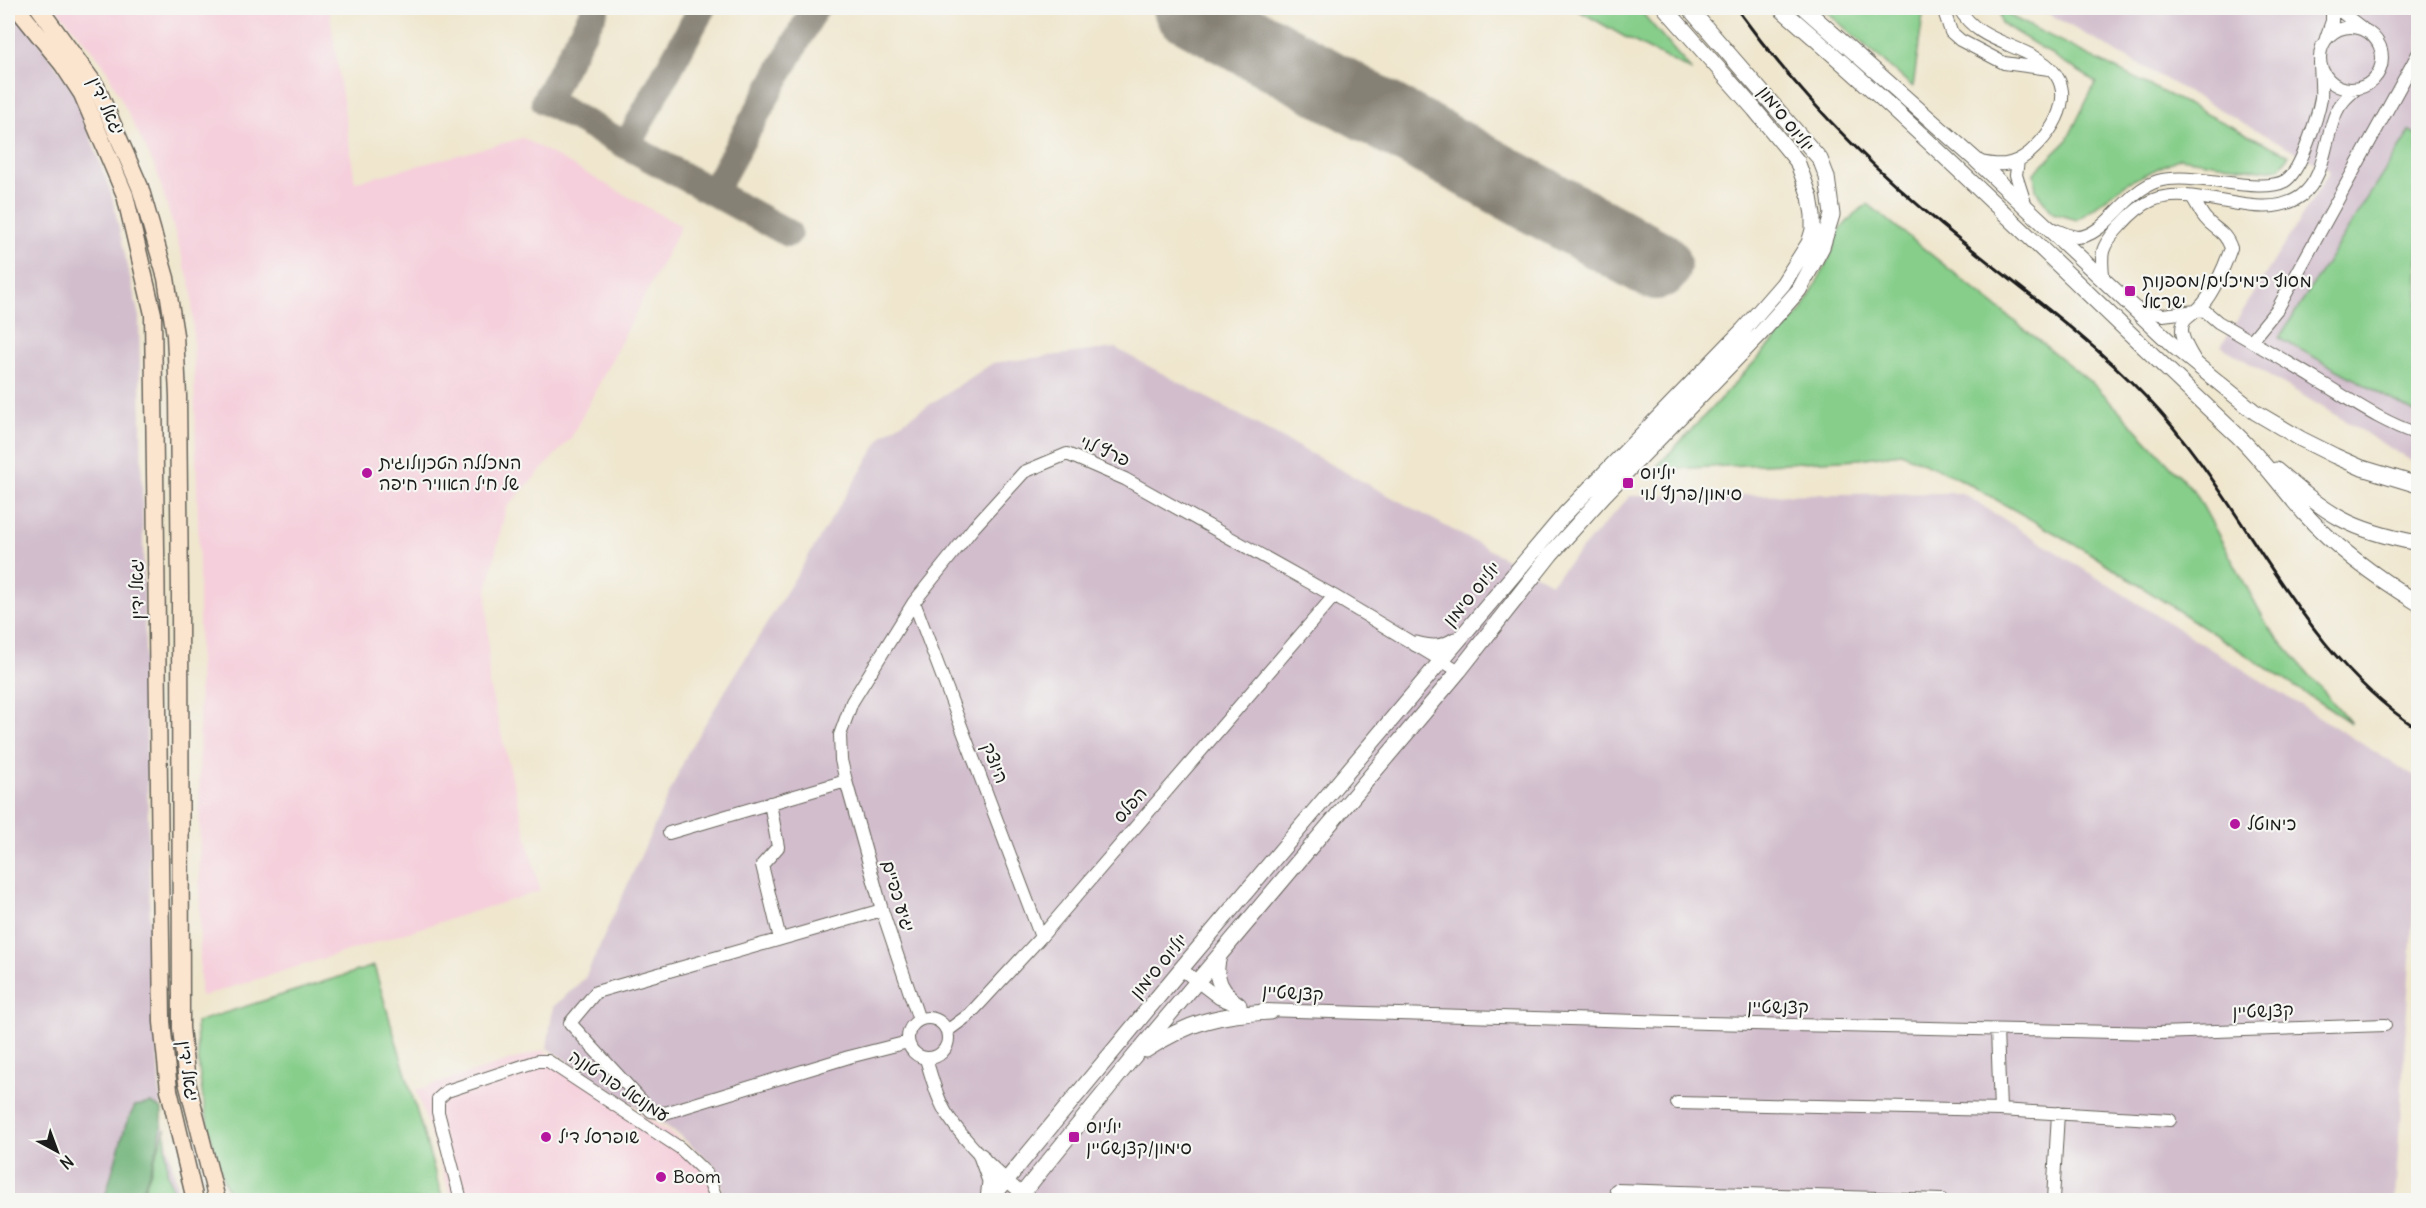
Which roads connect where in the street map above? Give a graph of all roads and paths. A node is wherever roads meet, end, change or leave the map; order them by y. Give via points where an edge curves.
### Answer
1 (17, 8) edge
2 (39, 8) edge
3 (1665, 8) edge
4 (1689, 8) edge
5 (1780, 8) edge
6 (1804, 8) edge
7 (1942, 8) edge
8 (1959, 8) edge
9 (2334, 8) edge
10 (2363, 29) junction
11 (2325, 41) junction
12 (2418, 54) edge
13 (2320, 61) junction
14 (2050, 69) junction
15 (2356, 89) junction
16 (1977, 161) junction
17 (2018, 161) junction
18 (2192, 197) junction
19 (2227, 202) junction
20 (2027, 208) junction
21 (2211, 223) junction
22 (2045, 225) junction
23 (2104, 282) junction
24 (2131, 307) junction
25 (2198, 309) junction
26 (2251, 341) junction
27 (2198, 365) junction
28 (2418, 434) edge
29 (2240, 438) junction
30 (2418, 484) edge
31 (2418, 543) edge
32 (1334, 596) junction
33 (914, 602) junction
34 (2418, 603) edge
35 (1463, 635) junction
36 (1416, 644) junction
37 (1442, 660) junction
38 (1459, 671) junction
39 (1426, 679) junction
40 (846, 781) junction
41 (770, 803) junction
42 (669, 833) dead end
43 (882, 910) junction
44 (1041, 937) junction
45 (780, 939) junction
46 (1220, 954) junction
47 (1181, 969) junction
48 (1198, 982) junction
49 (1239, 1005) junction
50 (1270, 1012) junction
51 (919, 1020) junction
52 (2385, 1025) dead end
53 (1997, 1030) junction
54 (947, 1031) junction
55 (908, 1042) junction
56 (926, 1059) junction
57 (1131, 1060) junction
58 (1677, 1103) dead end
59 (2000, 1110) junction
60 (2058, 1113) junction
61 (2170, 1120) dead end
62 (981, 1156) junction
63 (1007, 1180) junction
64 (1616, 1190) dead end
65 (1020, 1197) edge
66 (195, 1200) edge
67 (217, 1200) edge
68 (461, 1200) edge
69 (717, 1200) edge
70 (989, 1200) edge
71 (1942, 1200) edge
72 (2053, 1200) edge

1 - 66 main road, יגאל ידין via 82,94 125,195 153,314 162,1022 170,1090
2 - 67 main road, יגאל ידין via 96,86 140,187 166,278 175,335 181,1028 187,1082
3 - 35 street, יוליוס סימון via 1797,161 1813,215 1809,243 1783,284 1743,330 1580,499
4 - 38 street, יוליוס סימון via 1820,159 1831,197 1828,232 1799,290 1591,509
5 - 29 street via 1989,198
6 - 16 street
7 - 14 street via 1951,32 1960,40 2004,63
8 - 14 street via 1983,34 2039,59
9 - 10 street
9 - 11 street
10 - 11 street via 2342,28
10 - 15 street via 2378,43 2382,62 2373,80
11 - 13 street
12 - 26 street via 2278,308
13 - 15 street via 2329,80 2337,86
13 - 22 street via 2318,111 2296,171 2286,180 2254,185 2167,178 2135,192 2092,233 2077,237
14 - 17 street via 2063,90 2064,103 2048,132
15 - 19 street via 2336,112 2318,175 2301,196 2268,206
16 - 17 street via 1995,165
16 - 20 street
17 - 20 street via 2018,182
18 - 19 street
18 - 21 street
18 - 23 street via 2154,200 2132,214 2104,245 2100,258
19 - 21 street via 2213,213
20 - 22 street
21 - 25 street via 2227,237 2230,248 2216,282
22 - 23 street
23 - 24 street
24 - 25 street via 2163,315
24 - 27 street
25 - 26 street
25 - 27 street via 2190,314 2182,331
26 - 28 street via 2365,411
27 - 30 street via 2255,412 2301,439 2361,468
29 - 31 street via 2334,517 2370,532
29 - 34 street via 2327,536 2369,571
32 - 33 street, פרץ לוי via 1125,479 1068,454 1024,472
32 - 36 street, פרץ לוי
32 - 44 street, הפלס
33 - 40 street, פרץ לוי via 852,702 840,735
33 - 44 street, היוצק
35 - 36 street via 1442,647
35 - 37 street, יוליוס סימון
36 - 37 street, פרץ לוי
36 - 39 street via 1429,663
37 - 38 street, פרץ לוי
37 - 39 street, יוליוס סימון
38 - 46 street, יוליוס סימון
39 - 47 street, יוליוס סימון
40 - 41 street
40 - 43 street, יגיע כפיים
41 - 42 street
41 - 45 street via 778,847 762,865
43 - 45 street
43 - 51 street, יגיע כפיים
44 - 54 street, הפלס via 970,1014
45 - 55 street via 596,992 570,1023 651,1111 665,1113
46 - 48 street, יוליוס סימון
46 - 49 street via 1218,981
47 - 48 street, קצנשטיין
47 - 63 street, יוליוס סימון
48 - 49 street, קצנשטיין via 1219,998
48 - 57 street, יוליוס סימון
49 - 50 street, קצנשטיין
50 - 53 street, קצנשטיין
50 - 57 street via 1224,1015 1190,1024
51 - 54 street via 932,1018
51 - 55 street via 909,1029
52 - 53 street, קצנשטיין via 2158,1033
53 - 59 street
54 - 56 street via 944,1051
55 - 56 street via 914,1053
56 - 62 street via 948,1115
57 - 65 street, יוליוס סימון
58 - 59 street
59 - 60 street
60 - 61 street
60 - 72 street
62 - 63 street
62 - 70 street via 990,1181
63 - 65 street
63 - 70 street, יוליוס סימון
64 - 71 street
68 - 69 street, עמנואל פורטונה via 438,1099 447,1091 538,1061 548,1061 680,1148 706,1173

